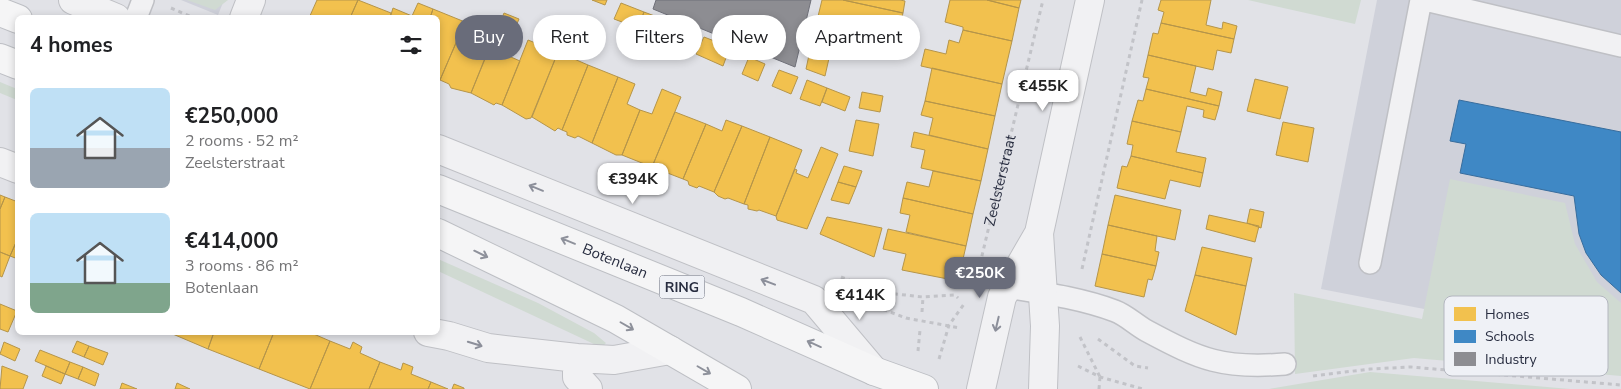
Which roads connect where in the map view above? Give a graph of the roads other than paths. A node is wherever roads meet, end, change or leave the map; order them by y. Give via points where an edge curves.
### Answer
1 (73, 0) edge
2 (143, 0) edge
3 (251, 0) edge
4 (1090, 0) edge
5 (1421, 0) edge
6 (1425, 0) edge
7 (0, 12) edge
8 (109, 15) edge
9 (137, 15) edge
10 (245, 15) edge
11 (15, 18) edge
12 (1621, 46) edge
13 (0, 58) edge
14 (15, 63) edge
15 (440, 150) edge
16 (0, 162) edge
17 (15, 168) edge
18 (440, 190) edge
19 (1039, 233) junction
20 (440, 234) edge
21 (1370, 263) dead end
22 (1006, 287) junction
23 (1043, 293) junction
24 (440, 334) edge
25 (670, 350) junction
26 (577, 358) junction
27 (1285, 364) dead end
28 (874, 371) junction
29 (588, 389) edge
30 (737, 389) edge
31 (924, 389) edge
32 (981, 389) edge
33 (1043, 389) edge

1 - 8 street
2 - 9 lane
3 - 10 street
4 - 19 street
5 - 21 lane
6 - 12 lane
7 - 11 main road
13 - 14 main road
28 -> 15 street via 814,300
16 - 17 street
28 -> 18 main road, Botenlaan / RING via 741,312
19 - 22 street
19 - 23 street
20 -> 25 main road via 616,319
22 - 23 lane
22 -> 32 street
23 - 27 lane via 1117,312 1201,358 1251,367
23 - 33 street
24 -> 26 street via 488,348
25 - 26 street via 614,360
25 -> 30 main road
26 - 29 street via 577,377
28 - 31 main road, Botenlaan / RING

